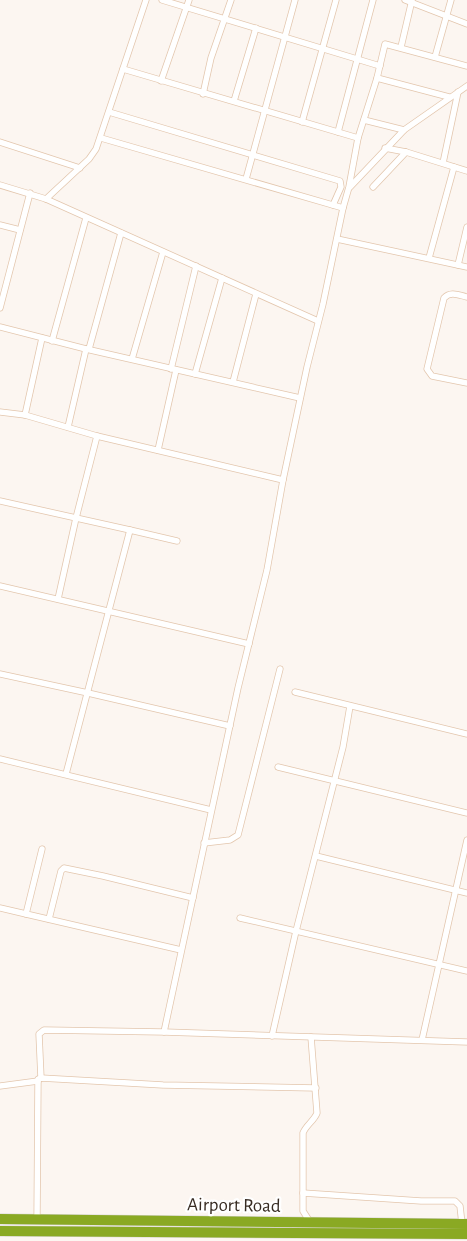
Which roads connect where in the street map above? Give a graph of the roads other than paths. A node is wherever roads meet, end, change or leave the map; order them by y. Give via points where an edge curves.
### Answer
1 (146, 0) edge
2 (162, 0) edge
3 (189, 0) edge
4 (232, 0) edge
5 (295, 0) edge
6 (336, 0) edge
7 (374, 0) edge
8 (451, 0) edge
9 (409, 1) edge
10 (186, 8) junction
11 (447, 16) junction
12 (226, 20) junction
13 (467, 24) edge
14 (256, 28) junction
15 (286, 37) junction
16 (401, 47) junction
17 (322, 49) junction
18 (435, 57) junction
19 (357, 60) junction
20 (380, 66) junction
21 (467, 66) edge
22 (123, 69) junction
23 (377, 78) junction
24 (161, 81) junction
25 (467, 86) edge
26 (458, 92) junction
27 (203, 94) junction
28 (449, 98) junction
29 (234, 102) junction
30 (265, 111) junction
31 (109, 112) junction
32 (364, 120) junction
33 (302, 122) junction
34 (404, 130) junction
35 (338, 132) junction
36 (101, 138) junction
37 (358, 138) junction
38 (0, 142) edge
39 (386, 148) junction
40 (406, 152) junction
41 (253, 155) junction
42 (443, 163) junction
43 (454, 167) junction
44 (80, 168) junction
45 (467, 170) edge
46 (246, 179) junction
47 (0, 184) edge
48 (350, 187) junction
49 (373, 187) dead end
50 (30, 193) junction
51 (46, 199) junction
52 (333, 206) junction
53 (343, 208) junction
54 (86, 218) junction
55 (0, 225) edge
56 (467, 226) edge
57 (20, 230) junction
58 (122, 233) junction
59 (337, 239) junction
60 (163, 252) junction
61 (429, 258) junction
62 (458, 265) junction
63 (196, 266) junction
64 (467, 267) edge
65 (222, 278) junction
66 (3, 286) edge
67 (256, 294) junction
68 (467, 297) edge
69 (0, 308) edge
70 (318, 321) junction
71 (0, 327) edge
72 (42, 338) junction
73 (52, 341) junction
74 (88, 349) junction
75 (132, 359) junction
76 (173, 369) junction
77 (195, 374) junction
78 (233, 382) junction
79 (467, 383) edge
80 (300, 398) junction
81 (0, 412) edge
82 (25, 415) junction
83 (68, 427) junction
84 (97, 436) junction
85 (158, 450) junction
86 (283, 480) junction
87 (0, 501) edge
88 (76, 518) junction
89 (130, 530) junction
90 (177, 541) dead end
91 (0, 586) edge
92 (58, 599) junction
93 (109, 612) junction
94 (248, 644) junction
95 (280, 670) dead end
96 (0, 674) edge
97 (295, 692) dead end
98 (88, 693) junction
99 (350, 706) junction
100 (230, 726) junction
101 (467, 734) edge
102 (0, 759) edge
103 (278, 767) dead end
104 (66, 774) junction
105 (334, 781) junction
106 (211, 810) junction
107 (467, 813) edge
108 (467, 840) edge
109 (204, 843) junction
110 (42, 849) dead end
111 (316, 856) junction
112 (455, 890) junction
113 (467, 893) edge
114 (193, 898) junction
115 (0, 908) edge
116 (26, 914) junction
117 (240, 918) dead end
118 (49, 919) junction
119 (296, 931) junction
120 (181, 950) junction
121 (439, 965) junction
122 (467, 971) edge
123 (164, 1032) junction
124 (272, 1036) junction
125 (311, 1037) junction
126 (422, 1040) junction
127 (467, 1042) edge
128 (39, 1079) junction
129 (0, 1086) edge
130 (316, 1088) junction
131 (303, 1193) junction
132 (302, 1211) junction
133 (0, 1219) edge
134 (37, 1220) junction
135 (292, 1222) junction
136 (310, 1222) junction
137 (465, 1224) edge
138 (0, 1231) edge
139 (467, 1234) edge
140 (51, 1236) edge
141 (303, 1237) edge

1 - 22 street
2 - 10 street
3 - 10 street
4 - 12 street
5 - 15 street
6 - 17 street
7 - 19 street
8 - 11 street
9 - 11 street
9 - 16 street
10 - 12 street
10 - 24 street
11 - 13 street
11 - 18 street
12 - 14 street
12 - 27 street via 211,58
14 - 15 street
14 - 29 street
15 - 17 street
15 - 30 street
16 - 18 street
16 - 20 street via 386,44
17 - 19 street
17 - 33 street
18 - 21 street
19 - 20 street
19 - 35 street
20 - 23 street
22 - 24 street
22 - 31 street
23 - 28 street
23 - 32 street
24 - 27 street
25 - 26 street
26 - 28 street
26 - 42 street
27 - 29 street
28 - 34 street
29 - 30 street
30 - 33 street
30 - 41 street
31 - 36 street
31 - 41 street
32 - 34 street
32 - 37 street
33 - 35 street
34 - 39 street
35 - 37 street
36 - 44 street via 93,154
36 - 46 street
37 - 48 street
38 - 44 street
39 - 40 street
39 - 48 street
40 - 42 street
40 - 49 street
41 - 46 street
41 - 52 street via 340,181 341,187
42 - 43 street
43 - 45 street
43 - 61 street
44 - 51 street
46 - 52 street
47 - 50 street
48 - 53 street
50 - 51 street
50 - 57 street
51 - 54 street
52 - 53 street
53 - 59 street
54 - 58 street
54 - 73 street
55 - 57 street
56 - 62 street
57 - 66 street
58 - 60 street
58 - 74 street
59 - 61 street
59 - 70 street
60 - 63 street
60 - 75 street
61 - 62 street
62 - 64 street
63 - 65 street
63 - 76 street
65 - 67 street
65 - 77 street
66 - 69 street
67 - 70 street
67 - 78 street
68 - 79 street via 448,294 444,298 427,369 432,376
70 - 80 street
71 - 72 street
72 - 73 street
72 - 82 street
73 - 74 street
74 - 75 street
74 - 83 street
75 - 76 street
76 - 77 street
76 - 85 street
77 - 78 street
78 - 80 street
80 - 86 street
81 - 82 street
82 - 83 street
83 - 84 street
84 - 85 street
84 - 88 street
85 - 86 street
86 - 94 street
87 - 88 street
88 - 89 street
88 - 92 street
89 - 90 street
89 - 93 street
91 - 92 street
92 - 93 street
93 - 94 street
93 - 98 street
94 - 100 street
95 - 109 street via 238,835 230,840
96 - 98 street
97 - 99 street
98 - 100 street
98 - 104 street
99 - 101 street
99 - 105 street
100 - 106 street
102 - 104 street
103 - 105 street
104 - 106 street
105 - 107 street
105 - 111 street
106 - 109 street
108 - 112 street
109 - 114 street
110 - 116 street
111 - 112 street
111 - 119 street
112 - 113 street
112 - 121 street
114 - 118 street via 64,868
114 - 120 street
115 - 116 street
116 - 118 street
117 - 119 street
118 - 120 street
119 - 121 street
119 - 124 street
120 - 123 street
121 - 122 street
121 - 126 street
123 - 124 street
123 - 128 street via 44,1030 39,1034
124 - 125 street
125 - 126 street
125 - 130 street
126 - 127 street
128 - 129 street
128 - 130 street via 163,1086
128 - 134 street
130 - 131 street via 315,1119 303,1133
131 - 132 street
131 - 137 street via 455,1201 460,1206
132 - 135 street
132 - 136 street
133 - 134 highway, Airport Road
134 - 135 highway, Airport Road
135 - 136 highway, Airport Road
136 - 137 highway, Airport Road
138 - 140 highway, Airport Road
139 - 141 highway, Airport Road
140 - 141 highway, Airport Road

